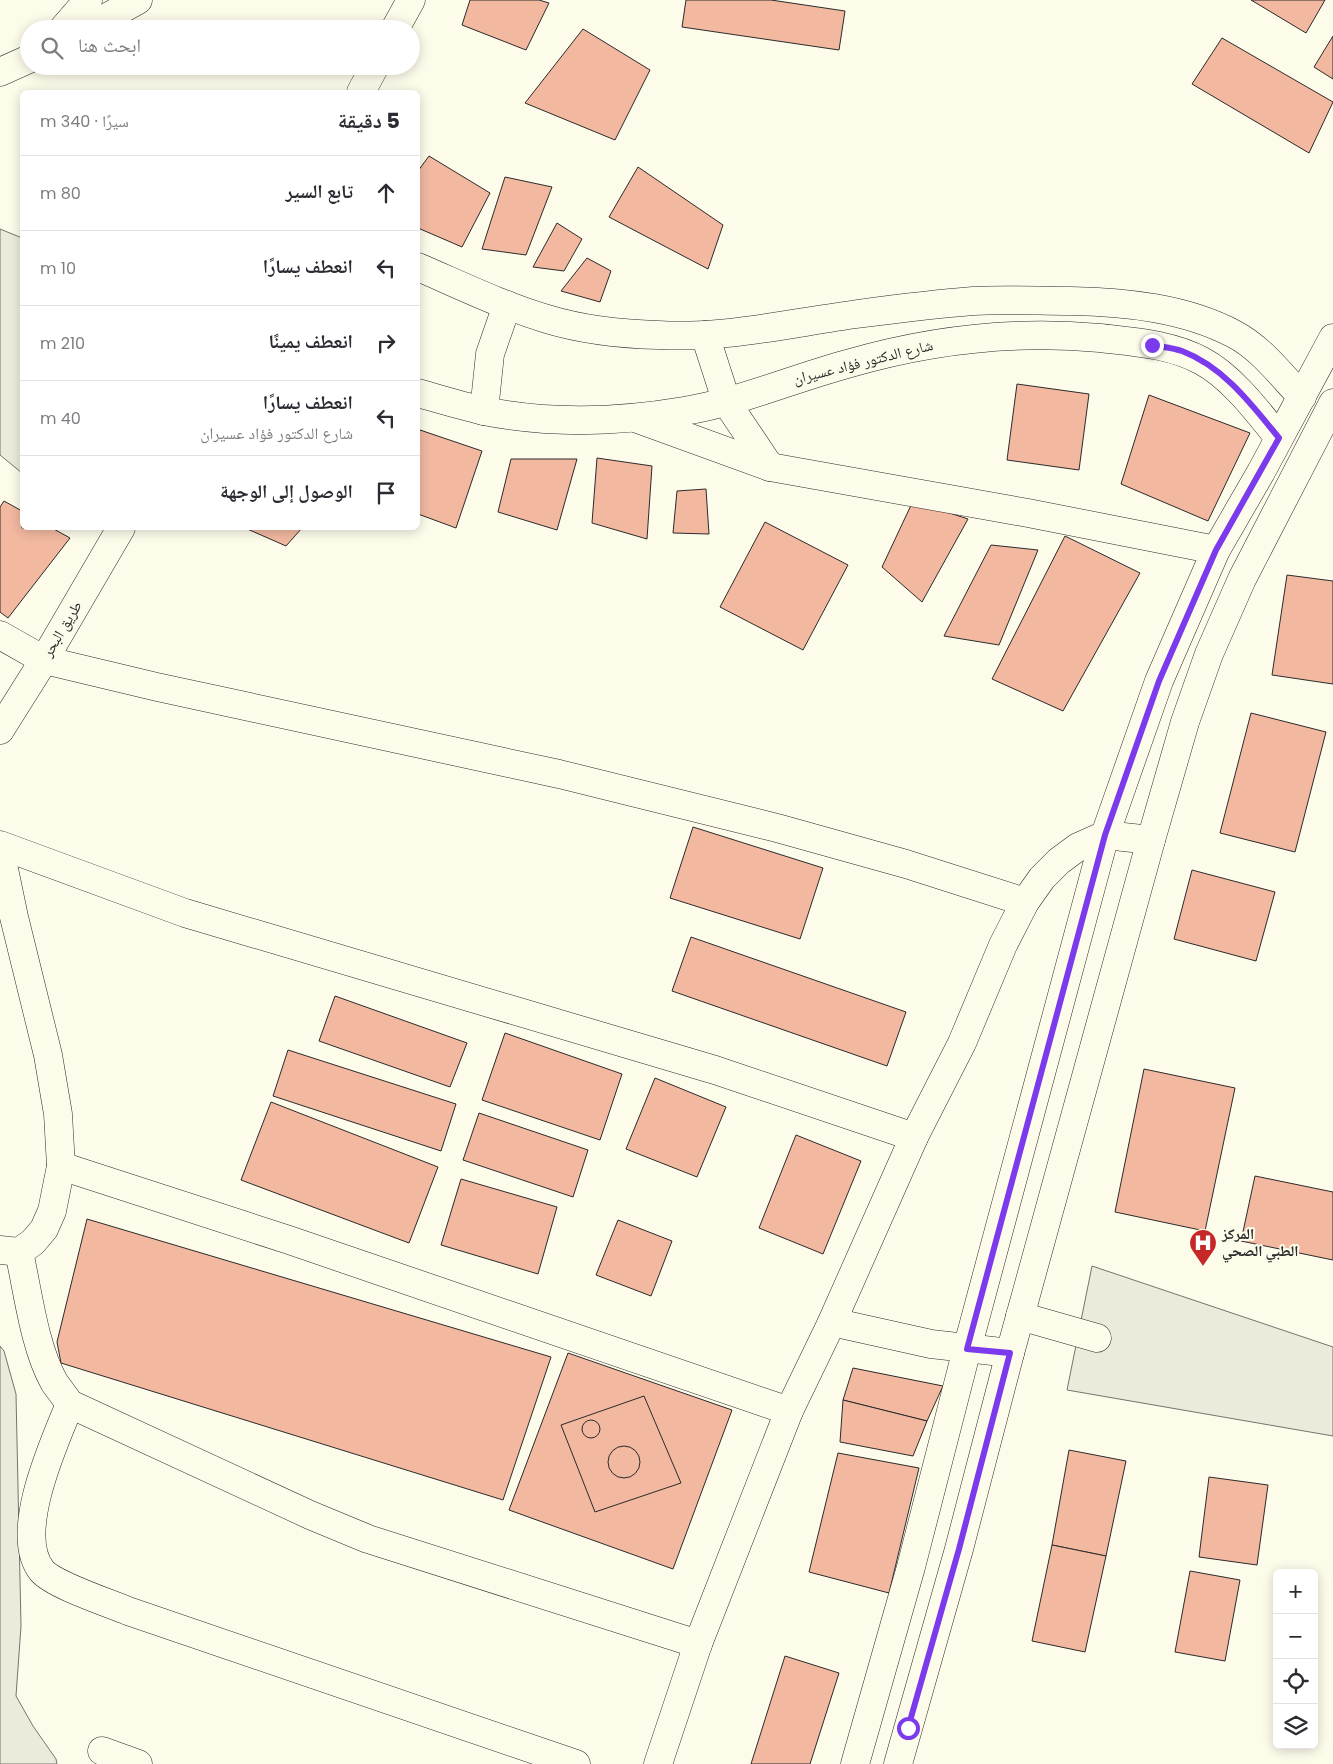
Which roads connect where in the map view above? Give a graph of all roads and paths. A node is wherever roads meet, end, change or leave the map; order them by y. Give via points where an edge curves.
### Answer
1 (88, 0) edge
2 (138, 0) edge
3 (411, 0) edge
4 (71, 20) edge
5 (102, 20) edge
6 (400, 20) edge
7 (20, 63) edge
8 (0, 72) edge
9 (370, 75) edge
10 (362, 90) edge
11 (420, 268) edge
12 (507, 306) junction
13 (705, 335) junction
14 (1333, 338) edge
15 (420, 394) edge
16 (1302, 397) junction
17 (727, 403) junction
18 (1333, 403) edge
19 (484, 411) junction
20 (635, 418) junction
21 (1279, 438) junction
22 (770, 466) junction
23 (121, 530) edge
24 (1216, 550) junction
25 (0, 634) edge
26 (44, 660) junction
27 (10, 700) edge
28 (0, 730) edge
29 (1105, 835) junction
30 (1151, 840) junction
31 (0, 845) edge
32 (0, 850) edge
33 (1025, 902) junction
34 (914, 1137) junction
35 (61, 1166) junction
36 (10, 1251) edge
37 (1020, 1316) junction
38 (832, 1322) junction
39 (1097, 1338) dead end
40 (967, 1349) junction
41 (1010, 1353) junction
42 (70, 1404) junction
43 (789, 1411) junction
44 (698, 1644) junction
45 (102, 1751) dead end
46 (138, 1764) edge
47 (576, 1764) edge
48 (658, 1764) edge
49 (855, 1764) edge
50 (898, 1764) edge

1 - 4 main road
2 - 5 main road
3 - 6 main road
7 - 8 main road
9 - 10 main road
11 - 12 main road
12 - 13 main road via 548,320 597,330 659,336
12 - 19 main road via 490,354
13 - 16 main road via 974,301 1097,302 1199,319 1234,334 1255,348
13 - 17 main road
14 - 16 main road
15 - 19 main road, شارع الدكتور فؤاد عسيران
16 - 21 main road
17 - 20 main road, شارع الدكتور فؤاد عسيران
17 - 21 main road, شارع الدكتور فؤاد عسيران via 783,383 905,348 972,338 1076,336 1138,342 1181,351 1204,362 1225,378
17 - 22 main road
18 - 30 main road via 1242,579 1209,654 1185,722
19 - 20 main road, شارع الدكتور فؤاد عسيران via 532,418
20 - 22 main road
21 - 24 main road
22 - 24 main road
23 - 26 main road, طريق البحر
24 - 29 main road via 1159,681
25 - 26 main road
26 - 27 main road, طريق البحر
26 - 33 main road via 559,774 768,826 906,864
27 - 28 main road, طريق البحر
29 - 30 main road
29 - 33 main road via 1078,847 1059,861
29 - 40 main road
30 - 37 main road
31 - 34 main road via 185,913 715,1070
32 - 35 main road via 48,1055 58,1114
33 - 34 main road via 1003,945 962,1043
34 - 38 main road
35 - 36 main road via 52,1211 44,1229 33,1242
35 - 43 main road via 289,1240
36 - 42 main road via 44,1358 54,1382
37 - 39 main road
37 - 41 main road
38 - 40 main road via 894,1337
38 - 43 main road
40 - 41 main road
40 - 49 main road via 911,1567
41 - 50 main road
42 - 44 main road via 368,1539
42 - 47 main road via 53,1445 32,1513 34,1556 43,1572 67,1586 128,1610
43 - 44 main road
44 - 48 main road
45 - 46 main road

